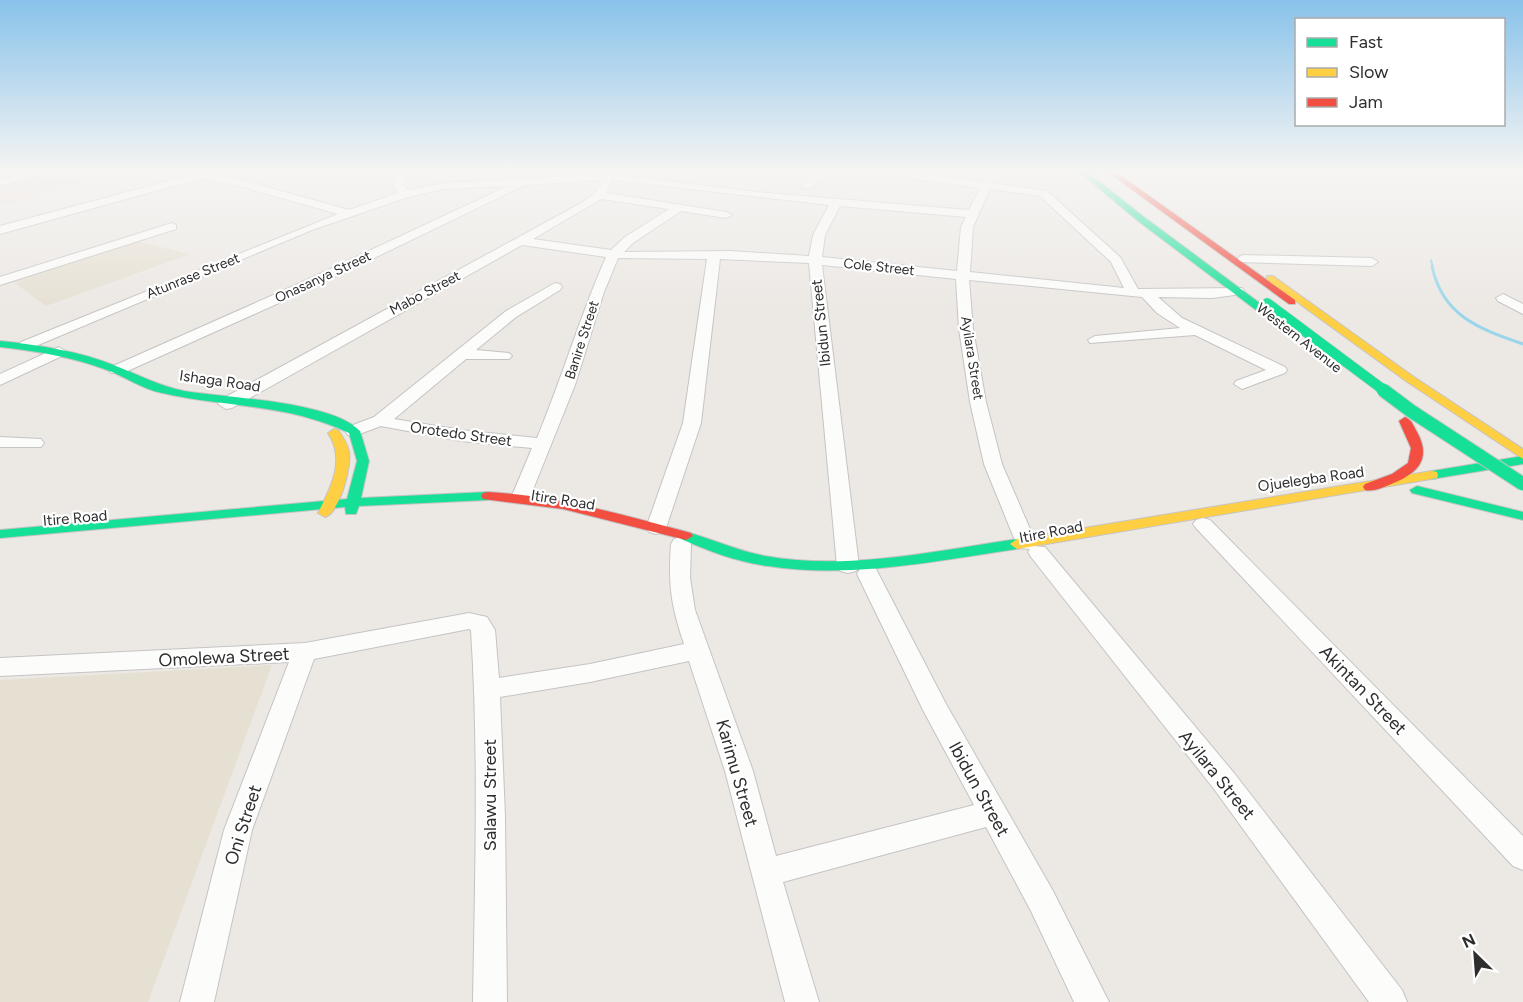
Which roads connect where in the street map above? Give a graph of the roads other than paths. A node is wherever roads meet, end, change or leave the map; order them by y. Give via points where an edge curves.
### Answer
1 (49, 217) edge
2 (339, 217) edge
3 (452, 217) edge
4 (562, 217) edge
5 (665, 217) edge
6 (828, 217) edge
7 (971, 217) edge
8 (1070, 217) edge
9 (1151, 217) edge
10 (1156, 217) edge
11 (1165, 217) edge
12 (1173, 217) edge
13 (172, 227) dead end
14 (0, 230) edge
15 (521, 241) junction
16 (613, 255) junction
17 (714, 255) junction
18 (1244, 259) junction
19 (815, 260) junction
20 (1372, 262) dead end
21 (962, 276) junction
22 (0, 281) edge
23 (555, 287) dead end
24 (1238, 291) junction
25 (1140, 294) junction
26 (1503, 298) dead end
27 (1523, 310) edge
28 (1195, 331) junction
29 (1095, 340) dead end
30 (0, 344) edge
31 (26, 345) junction
32 (0, 349) edge
33 (463, 354) junction
34 (51, 355) junction
35 (504, 356) dead end
36 (117, 370) junction
37 (0, 380) edge
38 (1242, 384) dead end
39 (230, 402) junction
40 (1457, 412) junction
41 (380, 421) junction
42 (1405, 421) junction
43 (354, 431) junction
44 (1523, 441) edge
45 (0, 442) edge
46 (35, 443) dead end
47 (543, 444) junction
48 (1523, 455) edge
49 (1523, 462) edge
50 (1476, 469) junction
51 (1523, 472) edge
52 (1491, 478) junction
53 (1523, 484) edge
54 (1370, 487) junction
55 (1417, 490) junction
56 (520, 498) junction
57 (1523, 498) edge
58 (353, 507) junction
59 (327, 509) junction
60 (1523, 516) edge
61 (1203, 524) junction
62 (656, 528) junction
63 (0, 534) edge
64 (1108, 534) junction
65 (0, 541) edge
66 (681, 544) junction
67 (1032, 548) junction
68 (858, 570) junction
69 (446, 625) joint
70 (699, 650) junction
71 (305, 652) junction
72 (0, 667) edge
73 (488, 689) junction
74 (991, 813) junction
75 (1522, 852) edge
76 (765, 873) junction
77 (197, 1002) edge
78 (490, 1002) edge
79 (802, 1002) edge
80 (1092, 1002) edge
81 (1390, 1002) edge

1 - 14 street
2 - 31 street, Atunrase Street
3 - 36 street, Onasanya Street
4 - 15 street, Mabo Street
5 - 16 street, Banire Street
6 - 19 street, Ibidun Street via 819,235
7 - 21 street, Ayilara Street
8 - 25 street via 1116,260
9 - 24 main road, Western Avenue
10 - 53 main road, Western Avenue, bridge via 1411,411
11 - 49 main road, Western Avenue via 1292,302 1432,404
12 - 18 main road, Western Avenue
13 - 22 street
15 - 16 street, Cole Street
15 - 39 street, Mabo Street
16 - 17 street, Cole Street
16 - 47 street, Banire Street
17 - 19 street, Cole Street
17 - 62 street via 692,423
18 - 20 street
18 - 40 main road, Western Avenue
19 - 21 street, Cole Street
19 - 68 street, Ibidun Street
21 - 25 street, Cole Street
21 - 67 street, Ayilara Street via 966,329 993,464
23 - 33 street via 512,314
24 - 25 street, Cole Street
24 - 42 main road, Western Avenue
25 - 28 street
26 - 27 street
28 - 29 street
28 - 38 street via 1279,369
30 - 31 main road, Ishaga Road
31 - 34 main road, Ishaga Road
32 - 34 main road, Ishaga Road
33 - 35 street
33 - 41 street
34 - 36 main road, Ishaga Road
34 - 37 street
34 - 39 main road, Ishaga Road via 158,393
36 - 39 main road, Ishaga Road via 162,389
39 - 43 main road, Ishaga Road via 284,407 332,418
39 - 59 main road, Ishaga Road via 321,424 339,436 345,450 343,464 339,485
40 - 44 main road
40 - 48 main road, Western Avenue
41 - 43 street
41 - 47 street, Orotedo Street via 418,430
42 - 50 main road, Western Avenue
42 - 54 main road via 1418,444 1415,465 1406,474
43 - 58 main road via 363,461
45 - 46 street
47 - 56 street, Banire Street
49 - 50 main road, Ojuelegba Road
50 - 52 main road, Western Avenue
50 - 54 main road, Ojuelegba Road
51 - 52 main road, Ojuelegba Road
52 - 55 main road, Ojuelegba Road
52 - 57 main road, Western Avenue
54 - 64 main road, Ojuelegba Road via 1234,507
55 - 60 main road
55 - 61 main road, Ojuelegba Road
56 - 58 main road, Itire Road via 490,496
56 - 62 main road, Itire Road
58 - 59 main road, Itire Road
58 - 66 main road, Itire Road via 489,506 567,515
59 - 63 main road, Itire Road
59 - 65 main road, Itire Road
61 - 64 main road, Ojuelegba Road
61 - 75 street, Akintan Street
62 - 68 main road, Itire Road via 744,556
64 - 67 main road, Itire Road
66 - 68 main road, Itire Road via 761,570 796,574
66 - 70 street, Karimu Street via 679,578 684,610
67 - 68 main road, Itire Road via 924,558
67 - 68 main road, Itire Road via 929,571
67 - 81 street, Ayilara Street via 1224,781
68 - 74 street, Ibidun Street
69 - 71 street, Omolewa Street
69 - 73 street, Salawu Street via 475,621 481,626
70 - 73 street
70 - 76 street, Karimu Street via 739,771
71 - 72 street, Omolewa Street
71 - 77 street, Oni Street via 238,830
73 - 78 street, Salawu Street via 492,785
74 - 76 street
74 - 80 street, Ibidun Street via 1042,902
76 - 79 street, Karimu Street

